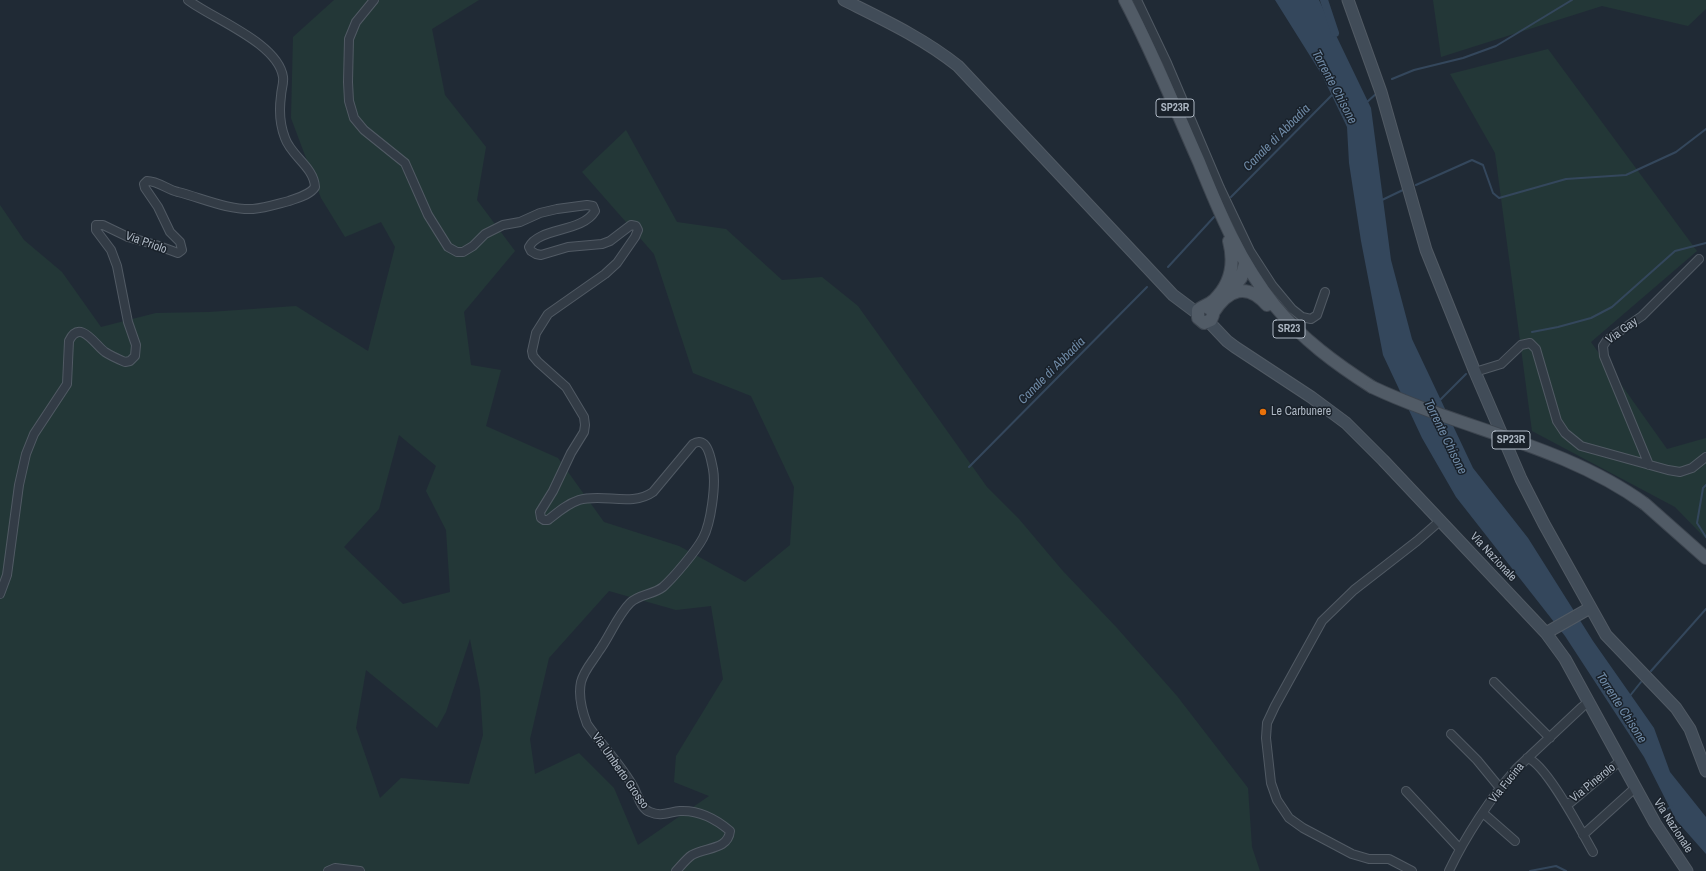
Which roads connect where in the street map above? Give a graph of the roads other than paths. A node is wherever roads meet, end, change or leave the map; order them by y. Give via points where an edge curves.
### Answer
1 (188, 0) edge
2 (374, 0) edge
3 (844, 0) edge
4 (1125, 0) edge
5 (1137, 0) edge
6 (1348, 0) edge
7 (1222, 217) junction
8 (1699, 259) dead end
9 (1246, 264) junction
10 (1325, 292) dead end
11 (1228, 295) junction
12 (1206, 313) junction
13 (1475, 372) junction
14 (1352, 374) junction
15 (1706, 457) edge
16 (1649, 465) junction
17 (1441, 520) junction
18 (1706, 558) edge
19 (0, 594) edge
20 (1590, 608) junction
21 (1546, 633) junction
22 (1494, 682) dead end
23 (1588, 702) junction
24 (1451, 734) dead end
25 (1550, 738) junction
26 (1528, 758) junction
27 (1620, 761) junction
28 (1706, 771) edge
29 (1500, 788) junction
30 (1634, 788) junction
31 (1406, 791) dead end
32 (1565, 803) junction
33 (1483, 813) junction
34 (1583, 835) junction
35 (1515, 841) dead end
36 (1460, 850) junction
37 (1593, 852) dead end
38 (328, 871) edge
39 (360, 871) edge
40 (676, 871) edge
41 (1412, 871) edge
42 (1449, 871) edge
43 (1687, 871) edge

1 - 19 street, Via Priolo via 244,32 262,46 281,69 282,131 290,149 311,175 315,187 311,192 295,199 262,208 243,209 210,202 147,181 144,184 145,188 170,232 182,246 178,253 124,235 103,225 96,225 96,230 111,250 118,266 128,322 136,345 135,356 125,362 104,351 86,334 78,332 69,341 68,379 65,388 28,447 19,485 7,575
2 - 40 street, Via Umberto Grosso via 356,22 349,40 348,95 354,118 364,130 405,163 428,215 448,247 463,252 485,234 503,225 520,222 540,213 587,205 593,206 595,211 592,215 574,227 535,240 530,247 531,251 541,255 568,247 602,244 631,225 636,226 638,230 625,252 605,274 548,314 536,333 533,356 566,387 584,417 585,425 584,432 540,512 541,518 548,520 571,503 580,500 646,497 693,444 701,442 709,453 715,482 703,538 662,587 653,593 638,597 625,609 586,671 580,692 587,724 630,780 641,804 648,812 657,815 680,811 693,812 708,816 730,831 729,838 724,844 692,855
3 - 12 main road, Via Nazionale via 916,36 958,66 1173,295
4 - 7 main road, SP23R via 1156,63
5 - 10 street via 1168,63 1220,188 1250,251 1268,279 1292,309 1302,317 1311,319 1317,315
6 - 13 main road via 1381,92 1426,250
7 - 9 main road, SP23R
7 - 12 main road via 1230,247 1231,274
8 - 16 street, Via Gay via 1642,316 1610,338 1603,346 1604,356
9 - 11 main road
9 - 14 main road, SP23R via 1275,306 1299,332
11 - 12 main road
11 - 14 main road, SR23 via 1240,290 1257,294 1312,351 1337,370
12 - 17 main road, Via Nazionale via 1227,341 1312,396 1346,423
13 - 16 street via 1501,364 1522,346 1530,343 1536,349 1554,413 1560,427 1571,440 1590,449
13 - 20 main road via 1528,493
14 - 18 main road, SP23R, bridge via 1372,387 1425,409 1557,456 1594,473 1645,504
15 - 16 street via 1692,468 1680,472
17 - 21 main road, Via Nazionale
17 - 41 street via 1354,590 1322,621 1267,723 1271,783 1277,800 1289,818 1352,854 1369,859 1389,859
20 - 21 main road
20 - 28 main road via 1606,635 1676,708 1690,729
21 - 23 main road, Via Nazionale via 1565,659
22 - 25 street
23 - 25 street, Via Fucina
23 - 27 main road, Via Nazionale
24 - 29 street
25 - 26 street, Via Fucina
26 - 29 street, Via Fucina
26 - 32 street, Via Pinerolo via 1550,780
27 - 30 main road, Via Nazionale
27 - 32 street, Via Pinerolo via 1570,803
29 - 33 street, Via Fucina
30 - 34 street
30 - 43 main road, Via Nazionale
31 - 36 street
32 - 34 street, Via Pinerolo
33 - 35 street, Via Fucina
33 - 36 street, Via Fucina
34 - 37 street, Via Pinerolo
36 - 42 street, Via Fucina
38 - 39 street via 335,868

